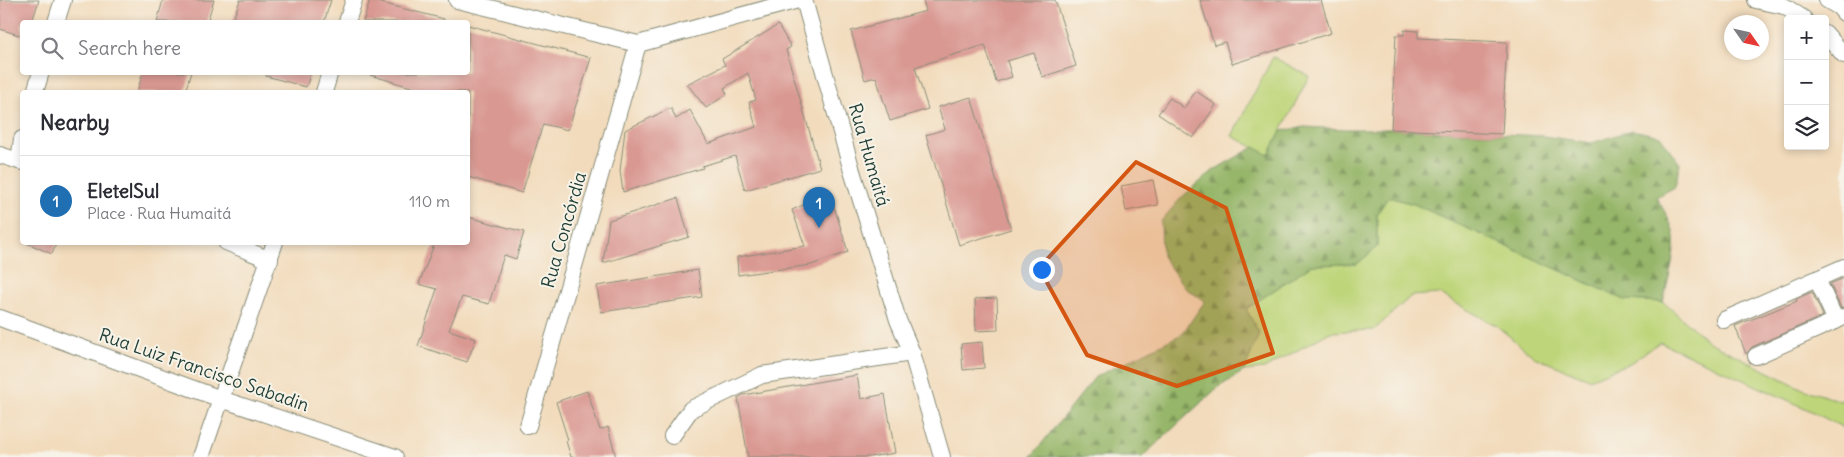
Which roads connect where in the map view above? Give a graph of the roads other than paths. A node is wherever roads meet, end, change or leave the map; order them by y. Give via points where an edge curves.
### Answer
1 (62, 0) edge
2 (354, 0) edge
3 (457, 0) edge
4 (798, 0) edge
5 (804, 0) edge
6 (1756, 0) edge
7 (1827, 0) edge
8 (1844, 12) edge
9 (1798, 15) edge
10 (57, 20) edge
11 (347, 20) edge
12 (1829, 38) edge
13 (638, 44) junction
14 (1844, 55) edge
15 (40, 75) edge
16 (329, 75) edge
17 (36, 90) edge
18 (325, 90) edge
19 (0, 155) edge
20 (20, 162) edge
21 (233, 245) edge
22 (275, 245) edge
23 (270, 260) junction
24 (1844, 267) edge
25 (1817, 279) junction
26 (0, 318) edge
27 (1840, 319) edge
28 (1724, 320) dead end
29 (912, 353) junction
30 (1756, 356) dead end
31 (221, 399) junction
32 (528, 426) dead end
33 (672, 436) dead end
34 (201, 457) edge
35 (395, 457) edge
36 (942, 457) edge

1 - 10 street
2 - 11 street
3 - 13 street
4 - 13 street
5 - 29 street, Rua Humaitá via 852,171 898,320
6 - 9 street via 1784,6
7 - 8 street
12 - 14 street
13 - 32 street, Rua Concórdia
15 - 17 street
16 - 18 street
19 - 20 street
21 - 23 street
22 - 23 street
23 - 31 street
24 - 25 street
25 - 27 street
25 - 28 street
26 - 31 street, Rua Luiz Francisco Sabadin
27 - 30 street
29 - 33 street via 762,375 691,409
29 - 36 street, Rua Humaitá
31 - 34 street
31 - 35 street, Rua Luiz Francisco Sabadin

